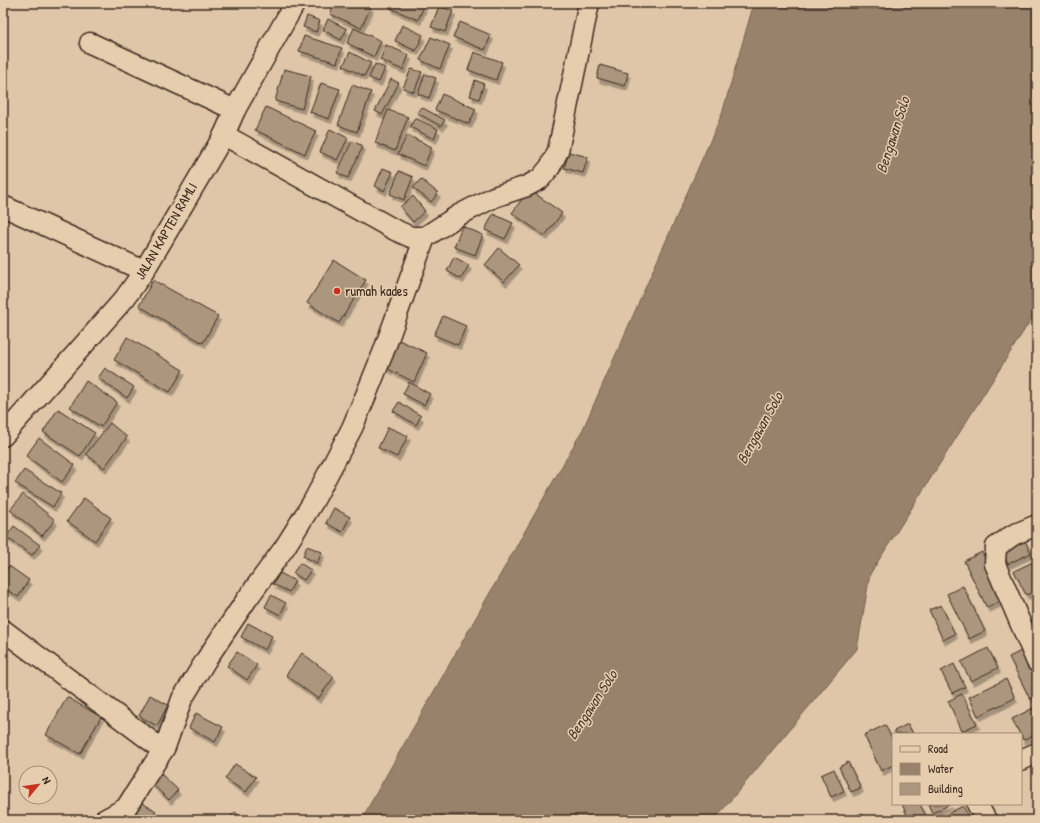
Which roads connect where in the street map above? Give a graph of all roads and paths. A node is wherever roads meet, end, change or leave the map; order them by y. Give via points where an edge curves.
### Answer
1 (296, 3) edge
2 (589, 3) edge
3 (90, 43) dead end
4 (235, 110) junction
5 (224, 135) junction
6 (3, 206) edge
7 (425, 237) junction
8 (144, 271) junction
9 (3, 436) edge
10 (1037, 526) edge
11 (3, 630) edge
12 (1037, 662) edge
13 (163, 750) junction
14 (1037, 753) edge
15 (1022, 760) edge
16 (977, 805) edge
17 (104, 820) edge
18 (986, 820) edge

1 - 4 street, JALAN KAPTEN RAMLI
2 - 7 street via 558,150 550,167 540,179 494,197
3 - 4 street
4 - 5 street, JALAN KAPTEN RAMLI
5 - 7 street via 395,230 411,237
5 - 8 street, JALAN KAPTEN RAMLI
6 - 8 street
7 - 13 street via 383,353 352,428 293,534 242,605 182,700
8 - 9 street, JALAN KAPTEN RAMLI via 125,298
10 - 12 street via 1013,535 996,547 996,564
11 - 13 street
13 - 17 street via 126,808
14 - 15 street
16 - 18 street

